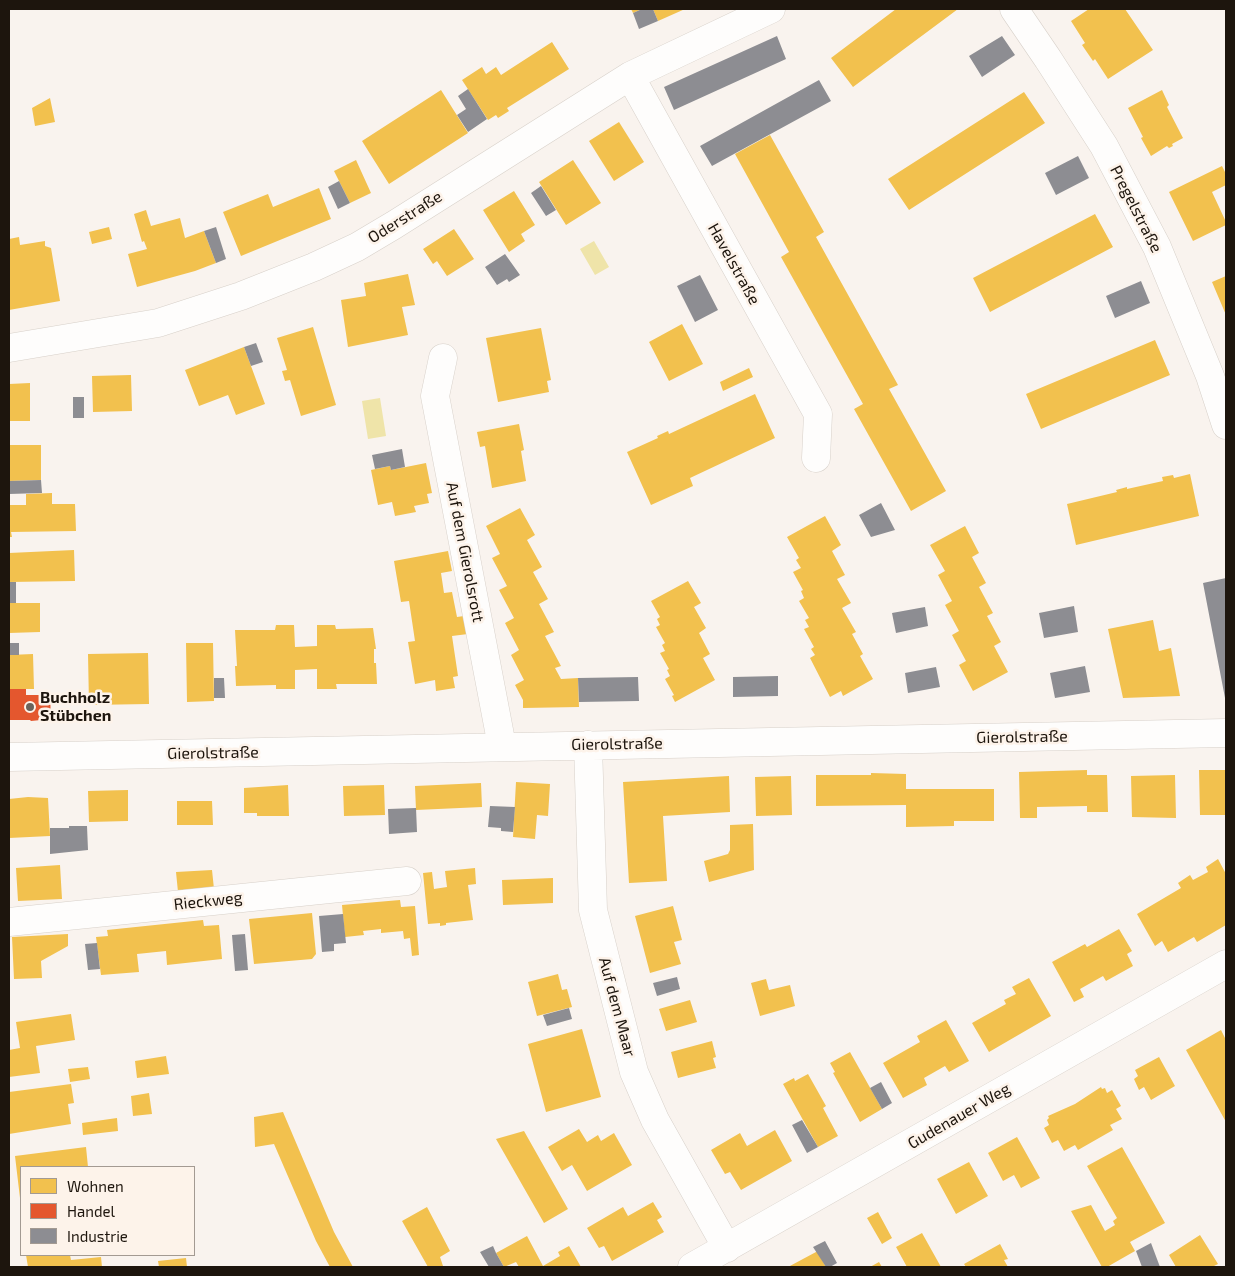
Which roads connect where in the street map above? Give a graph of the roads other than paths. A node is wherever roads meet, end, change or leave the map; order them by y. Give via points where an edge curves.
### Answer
1 (771, 9) edge
2 (1014, 9) edge
3 (630, 76) junction
4 (9, 348) edge
5 (442, 358) dead end
6 (1226, 426) edge
7 (816, 458) dead end
8 (1226, 733) edge
9 (588, 745) junction
10 (502, 746) junction
11 (9, 757) edge
12 (407, 881) dead end
13 (9, 922) edge
14 (1226, 964) edge
15 (727, 1248) junction
16 (692, 1267) edge

1 - 3 street, Oderstraße
2 - 6 street, Pregelstraße via 1104,146 1157,247 1210,376
3 - 4 street, Oderstraße via 394,225 314,267 158,324
3 - 7 street, Havelstraße via 818,414
5 - 10 street, Auf dem Gierolsrott via 435,396
8 - 9 street, Gierolstraße
9 - 10 street, Gierolstraße
9 - 15 street, Auf dem Maar via 593,910 634,1072 655,1120
10 - 11 street, Gierolstraße
12 - 13 street, Rieckweg
14 - 15 street, Gudenauer Weg
15 - 16 street, Gudenauer Weg

